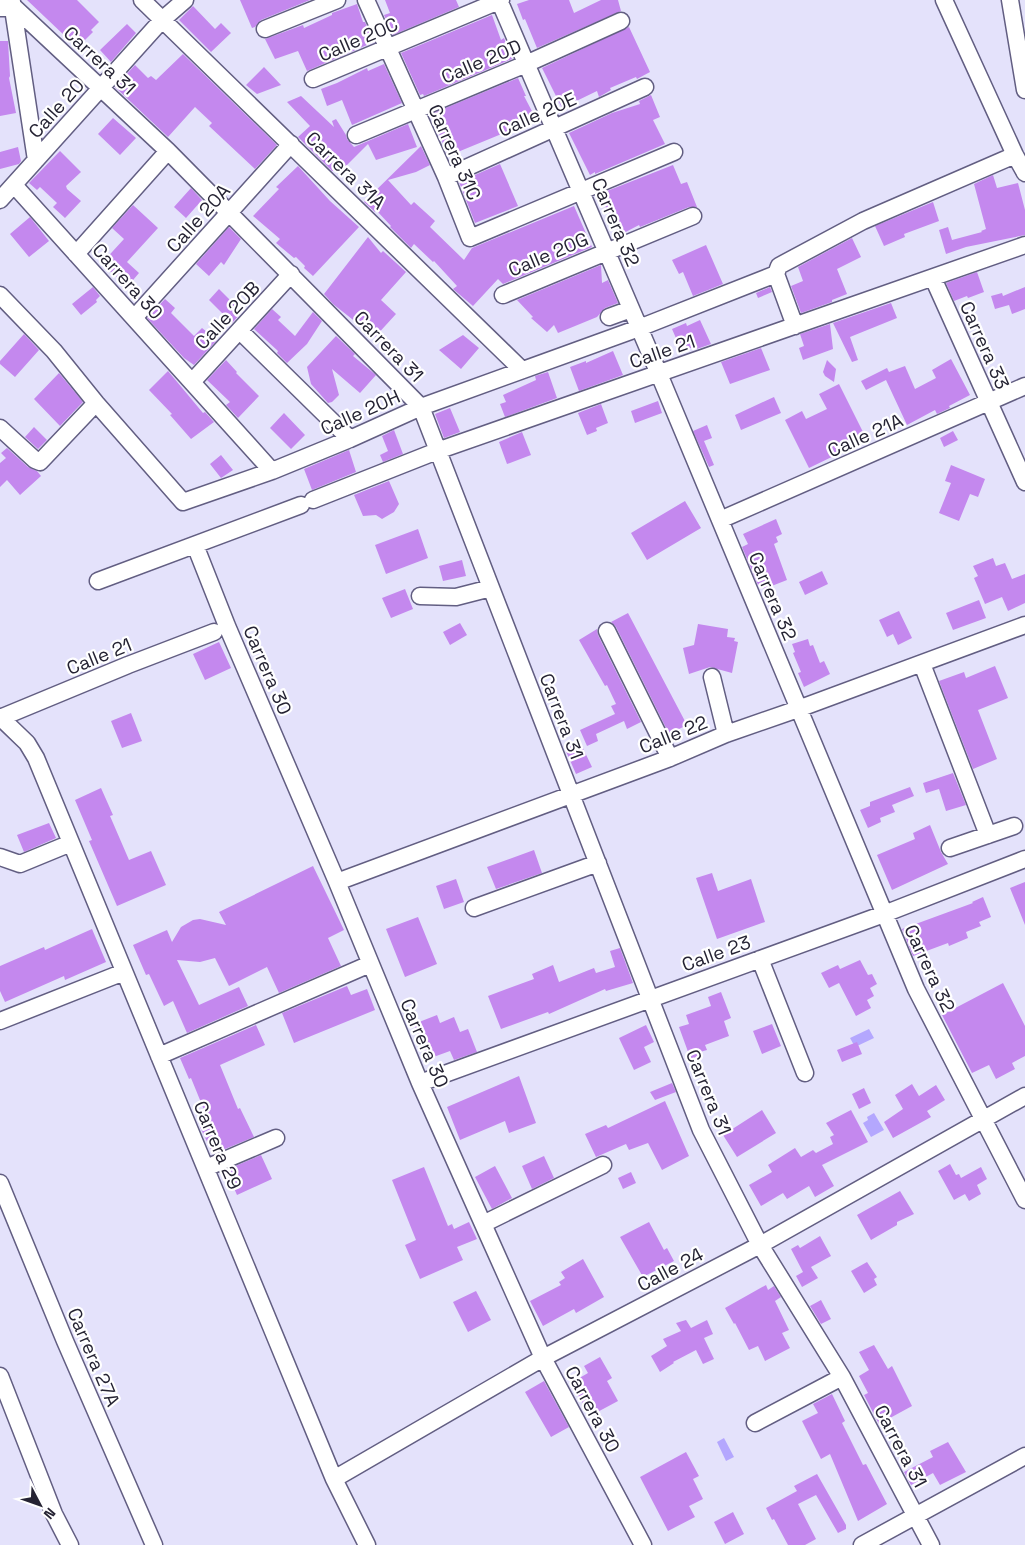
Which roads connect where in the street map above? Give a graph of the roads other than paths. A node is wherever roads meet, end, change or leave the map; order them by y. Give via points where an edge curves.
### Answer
1 (142, 0) edge
2 (185, 0) edge
3 (337, 0) edge
4 (366, 0) edge
5 (500, 0) edge
6 (944, 0) edge
7 (1010, 0) edge
8 (8, 5) edge
9 (162, 20) junction
10 (621, 21) dead end
11 (265, 29) dead end
12 (387, 48) junction
13 (526, 64) junction
14 (313, 79) dead end
15 (645, 87) dead end
16 (101, 88) junction
17 (1025, 90) edge
18 (414, 111) junction
19 (554, 128) junction
20 (356, 135) dead end
21 (291, 144) junction
22 (168, 151) junction
23 (674, 152) dead end
24 (1015, 155) junction
25 (36, 160) junction
26 (1025, 174) edge
27 (446, 177) junction
28 (14, 185) junction
29 (581, 192) junction
30 (0, 200) edge
31 (230, 212) junction
32 (693, 216) dead end
33 (1025, 245) edge
34 (606, 251) junction
35 (76, 254) junction
36 (291, 274) junction
37 (776, 274) junction
38 (933, 278) junction
39 (0, 295) edge
40 (503, 295) dead end
41 (631, 309) junction
42 (609, 317) dead end
43 (134, 318) junction
44 (795, 326) junction
45 (639, 328) junction
46 (240, 331) junction
47 (522, 370) junction
48 (659, 374) junction
49 (192, 382) junction
50 (1025, 386) edge
51 (96, 403) junction
52 (989, 403) junction
53 (421, 407) junction
54 (2, 436) edge
55 (350, 439) junction
56 (438, 451) junction
57 (272, 471) junction
58 (1025, 482) edge
59 (720, 520) junction
60 (195, 545) junction
61 (98, 581) dead end
62 (491, 588) junction
63 (420, 596) dead end
64 (1025, 625) edge
65 (607, 630) dead end
66 (214, 632) dead end
67 (922, 664) junction
68 (712, 677) dead end
69 (798, 709) junction
70 (0, 717) edge
71 (726, 734) junction
72 (670, 758) junction
73 (571, 794) junction
74 (1014, 826) dead end
75 (988, 835) junction
76 (71, 843) junction
77 (950, 848) dead end
78 (0, 857) edge
79 (1025, 859) edge
80 (598, 863) junction
81 (337, 882) junction
82 (474, 908) dead end
83 (884, 914) junction
84 (760, 959) junction
85 (370, 964) junction
86 (124, 972) junction
87 (650, 998) junction
88 (0, 1021) edge
89 (160, 1056) junction
90 (805, 1073) dead end
91 (420, 1083) junction
92 (1025, 1096) edge
93 (983, 1119) junction
94 (276, 1138) dead end
95 (603, 1165) dead end
96 (206, 1168) junction
97 (0, 1183) edge
98 (1025, 1200) edge
99 (483, 1224) junction
100 (760, 1245) junction
101 (544, 1358) junction
102 (0, 1376) edge
103 (842, 1377) junction
104 (755, 1423) dead end
105 (1025, 1456) edge
106 (334, 1479) junction
107 (916, 1515) junction
108 (70, 1545) edge
109 (154, 1545) edge
110 (367, 1545) edge
111 (642, 1545) edge
112 (862, 1545) edge
113 (931, 1545) edge

1 - 9 street, Carrera 31A
2 - 9 street, Calle 20
3 - 11 street
4 - 12 street, Carrera 31C
5 - 12 street, Calle 20C
5 - 13 street, Carrera 32
6 - 24 street
7 - 17 street
8 - 16 street, Carrera 31
8 - 25 street
9 - 16 street, Calle 20
9 - 21 street, Carrera 31A
10 - 13 street, Calle 20D
12 - 14 street, Calle 20C
12 - 18 street, Carrera 31C
13 - 18 street, Calle 20D
13 - 19 street, Carrera 32
15 - 19 street, Calle 20E
16 - 22 street, Carrera 31
16 - 25 street, Calle 20
18 - 20 street, Calle 20D
18 - 27 street, Carrera 31C
19 - 27 street, Calle 20E
19 - 29 street, Carrera 32
21 - 31 street, Calle 20A
21 - 47 street, Carrera 31A
22 - 31 street, Carrera 31
22 - 35 street
23 - 29 street
24 - 26 street
24 - 37 street via 863,220 779,266
25 - 28 street, Calle 20
27 - 29 street, Carrera 31C via 470,238
28 - 30 street, Calle 20
28 - 35 street, Carrera 30
29 - 34 street, Carrera 32
31 - 36 street, Carrera 31
31 - 43 street, Calle 20A
32 - 34 street, Calle 20G
33 - 38 street, Calle 21
34 - 40 street, Calle 20G
34 - 41 street, Carrera 32
35 - 43 street, Carrera 30
36 - 46 street, Calle 20B
36 - 53 street, Carrera 31
37 - 44 street
37 - 45 street, Calle 20H
38 - 44 street, Calle 21
38 - 52 street, Carrera 33
39 - 51 street via 54,351
41 - 42 street
41 - 45 street, Carrera 32
43 - 49 street, Carrera 30
44 - 48 street, Calle 21
45 - 47 street, Calle 20H
45 - 48 street, Carrera 32
46 - 49 street, Calle 20B
46 - 55 street
47 - 53 street, Calle 20H
48 - 56 street, Calle 21
48 - 59 street, Carrera 32
49 - 57 street, Carrera 30
50 - 52 street, Calle 21A
51 - 54 street via 40,462
51 - 57 street, Calle 20H via 182,502
52 - 58 street, Carrera 33
52 - 59 street, Calle 21A
53 - 55 street, Calle 20H
53 - 56 street, Carrera 31
55 - 57 street, Calle 20H
56 - 60 street, Calle 21
56 - 62 street, Carrera 31
59 - 69 street, Carrera 32
60 - 61 street, Calle 21
60 - 81 street, Carrera 30
62 - 63 street via 456,597
62 - 73 street, Carrera 31
64 - 67 street, Calle 22
65 - 72 street
66 - 70 street, Calle 21
67 - 69 street, Calle 22
67 - 75 street
68 - 71 street
69 - 71 street, Calle 22
69 - 83 street, Carrera 32
70 - 76 street, Carrera 29 via 27,743 36,758
71 - 72 street, Calle 22
72 - 73 street, Calle 22
73 - 80 street, Carrera 31
73 - 81 street, Calle 22
74 - 75 street
75 - 77 street
76 - 78 street via 20,864
76 - 86 street, Carrera 29
79 - 83 street, Calle 23
80 - 82 street
80 - 87 street, Carrera 31
81 - 85 street, Carrera 30
83 - 84 street, Calle 23
83 - 93 street, Carrera 32 via 916,989
84 - 87 street, Calle 23
84 - 90 street
85 - 89 street
85 - 91 street, Carrera 30
86 - 88 street
86 - 89 street, Carrera 29
87 - 91 street, Calle 23
87 - 100 street, Carrera 31 via 701,1130
89 - 96 street, Carrera 29
91 - 99 street, Carrera 30
92 - 93 street, Calle 24
93 - 98 street, Carrera 32
93 - 100 street, Calle 24
94 - 96 street
95 - 99 street
96 - 106 street, Carrera 29
97 - 109 street, Carrera 27A
99 - 101 street, Carrera 30
100 - 101 street, Calle 24
100 - 103 street, Carrera 31
101 - 106 street, Calle 24
101 - 111 street, Carrera 30
102 - 108 street via 54,1514
103 - 104 street
103 - 107 street, Carrera 31
105 - 107 street
106 - 110 street, Carrera 29
107 - 112 street
107 - 113 street, Carrera 31

